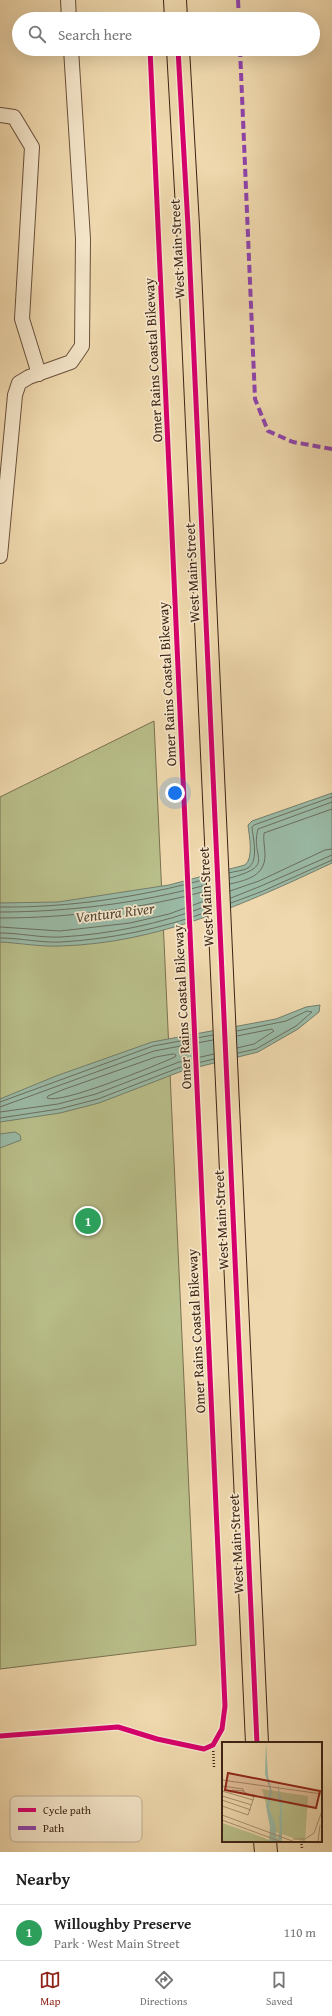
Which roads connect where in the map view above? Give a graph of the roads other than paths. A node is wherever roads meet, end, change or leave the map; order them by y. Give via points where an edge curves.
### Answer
1 (68, 0) edge
2 (175, 0) edge
3 (69, 12) edge
4 (176, 12) edge
5 (71, 56) edge
6 (178, 56) edge
7 (0, 115) edge
8 (39, 374) junction
9 (0, 556) edge
10 (257, 1738) edge
11 (265, 1842) edge
12 (266, 1852) edge

1 - 3 lane
2 - 4 main road
5 - 8 lane via 84,239 82,346 71,362
6 - 10 main road, West Main Street
7 - 8 lane via 14,116 32,147 22,319
8 - 9 lane via 19,384 15,395
11 - 12 main road

